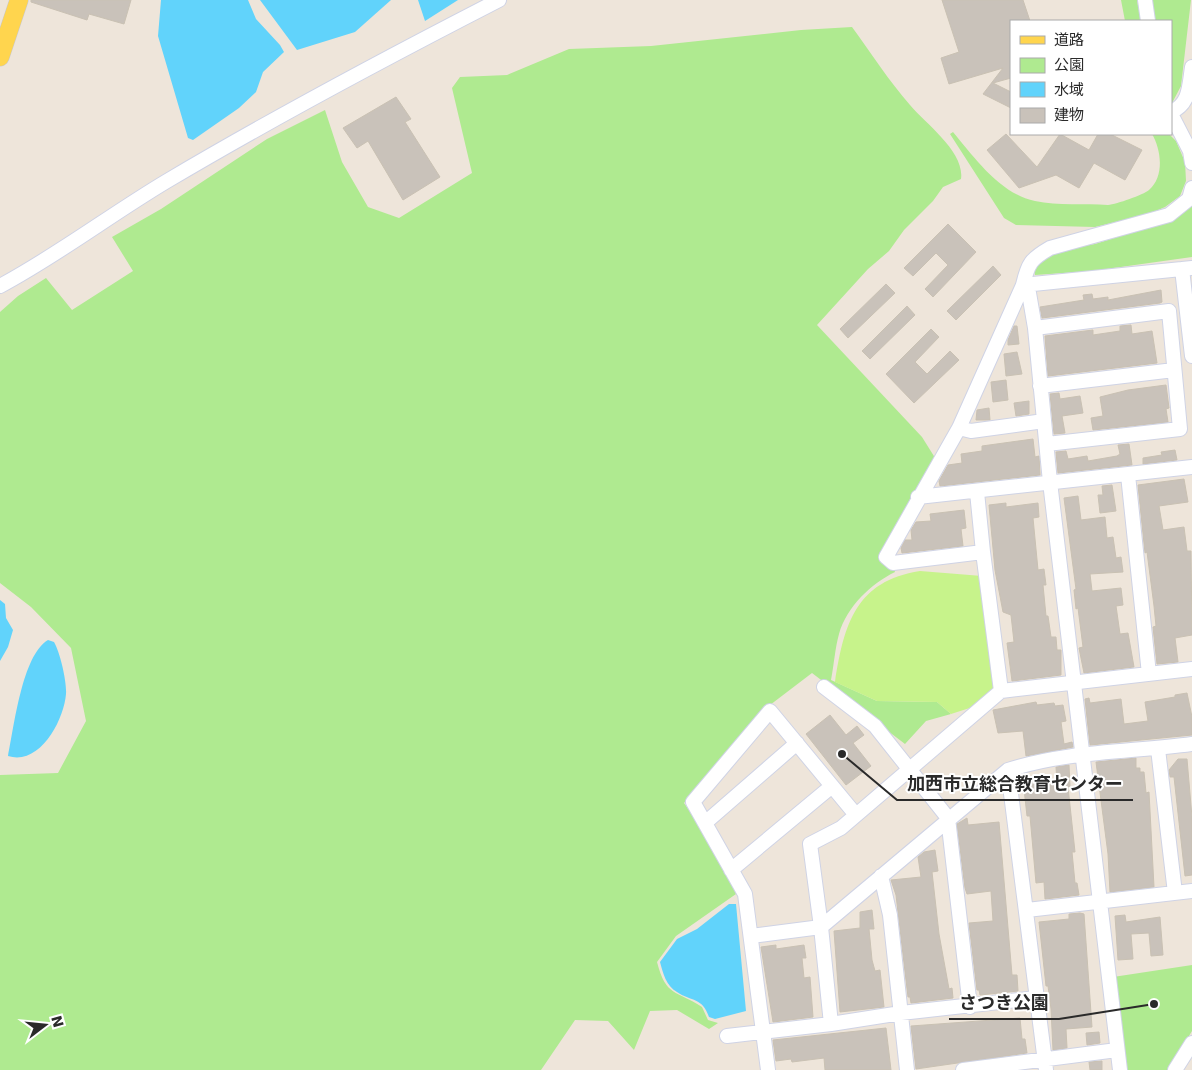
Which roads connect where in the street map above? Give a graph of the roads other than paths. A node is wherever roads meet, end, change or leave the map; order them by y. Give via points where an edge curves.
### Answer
1 (19, 0) edge
2 (499, 0) edge
3 (1145, 0) edge
4 (1148, 20) edge
5 (0, 57) edge
6 (1192, 67) edge
7 (1172, 112) edge
8 (1172, 115) edge
9 (1192, 163) edge
10 (1192, 188) edge
11 (1187, 268) edge
12 (1023, 285) junction
13 (0, 286) edge
14 (1034, 328) junction
15 (1192, 356) edge
16 (1174, 370) junction
17 (1040, 386) junction
18 (1044, 421) junction
19 (959, 428) junction
20 (1047, 444) junction
21 (1192, 467) edge
22 (1128, 475) junction
23 (1050, 482) junction
24 (978, 492) junction
25 (918, 497) junction
26 (983, 552) junction
27 (1192, 669) edge
28 (1149, 674) junction
29 (1074, 684) junction
30 (824, 687) dead end
31 (1001, 691) junction
32 (797, 743) junction
33 (1192, 744) edge
34 (1158, 749) junction
35 (1082, 756) junction
36 (910, 768) junction
37 (1008, 770) junction
38 (832, 786) junction
39 (856, 815) junction
40 (948, 818) junction
41 (705, 822) junction
42 (731, 870) junction
43 (881, 876) junction
44 (1192, 891) edge
45 (1174, 893) junction
46 (1100, 902) junction
47 (1027, 910) junction
48 (821, 927) junction
49 (751, 936) junction
50 (1036, 998) junction
51 (970, 1007) junction
52 (901, 1012) junction
53 (831, 1024) junction
54 (763, 1031) junction
55 (726, 1036) dead end
56 (1192, 1043) edge
57 (1117, 1050) junction
58 (1045, 1064) edge
59 (768, 1070) edge
60 (907, 1070) edge
61 (972, 1070) edge
62 (1120, 1070) edge
63 (1176, 1070) edge

1 - 5 main road
2 - 13 street via 267,121
3 - 4 street
6 - 7 street via 1186,100 1181,108
8 - 9 street via 1190,151
10 - 12 street via 1189,199 1169,215 1050,248 1033,258
11 - 12 street
11 - 15 street
12 - 14 street via 1029,293
12 - 19 street
14 - 16 street via 1169,311
14 - 17 street
16 - 17 street
16 - 20 street via 1180,429
17 - 18 street
18 - 19 street via 971,431
18 - 20 street
19 - 25 street
20 - 23 street
21 - 22 street
22 - 23 street
22 - 28 street
23 - 24 street
23 - 29 street
24 - 25 street
24 - 26 street
25 - 26 street via 886,557 893,563
26 - 31 street
27 - 28 street
28 - 29 street
29 - 31 street
29 - 35 street
30 - 36 street via 874,726
31 - 36 street
32 - 38 street
32 - 41 street
32 - 41 street via 770,711 693,802
33 - 34 street
34 - 35 street
34 - 45 street
35 - 37 street
35 - 46 street
36 - 39 street
36 - 40 street
37 - 40 street
37 - 47 street
38 - 39 street
38 - 42 street
39 - 48 street via 841,828 810,844
40 - 43 street
40 - 51 street
41 - 42 street
42 - 49 street via 745,894
43 - 48 street
43 - 52 street via 890,915
44 - 45 street
45 - 46 street
46 - 47 street
46 - 57 street
47 - 50 street
48 - 49 street
48 - 53 street
49 - 54 street
50 - 51 street
50 - 58 street
51 - 52 street
52 - 53 street
52 - 60 street
53 - 54 street
54 - 55 street
54 - 59 street
56 - 63 street
57 - 58 street
57 - 62 street
58 - 61 street

